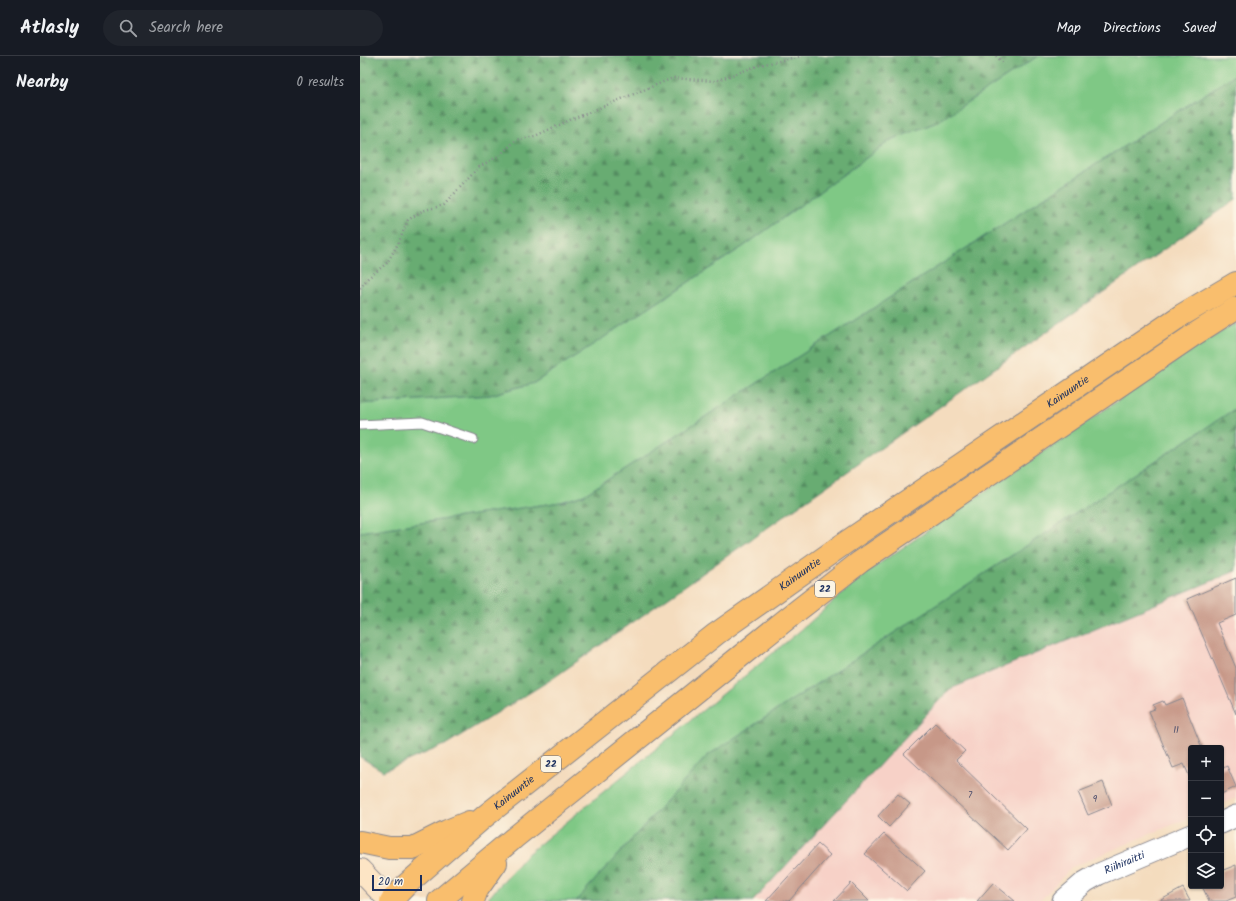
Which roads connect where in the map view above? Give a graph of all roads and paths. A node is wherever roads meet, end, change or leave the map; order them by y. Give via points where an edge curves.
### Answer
1 (802, 56) edge
2 (996, 56) edge
3 (1003, 63) dead end
4 (1236, 283) edge
5 (360, 288) edge
6 (1236, 308) edge
7 (360, 425) edge
8 (473, 439) dead end
9 (1236, 816) edge
10 (484, 817) junction
11 (1224, 822) edge
12 (1188, 836) edge
13 (514, 838) junction
14 (360, 842) edge
15 (360, 870) edge
16 (390, 901) edge
17 (439, 901) edge
18 (473, 901) edge
19 (1063, 901) edge

1 - 5 path via 760,65 715,81 673,78 535,136 516,140 500,155 479,167 444,205 422,211 408,220 387,263
2 - 3 path
4 - 10 highway, Kainuuntie / 22 via 1168,324 723,629
6 - 13 highway, 22 via 860,562
7 - 8 lane via 422,422
9 - 11 street
10 - 14 highway via 413,848 389,848
10 - 16 highway, Kainuuntie / 22
12 - 19 street, Riihiraitti via 1099,874
13 - 17 highway, 22
13 - 18 highway via 477,890
15 - 16 main road

